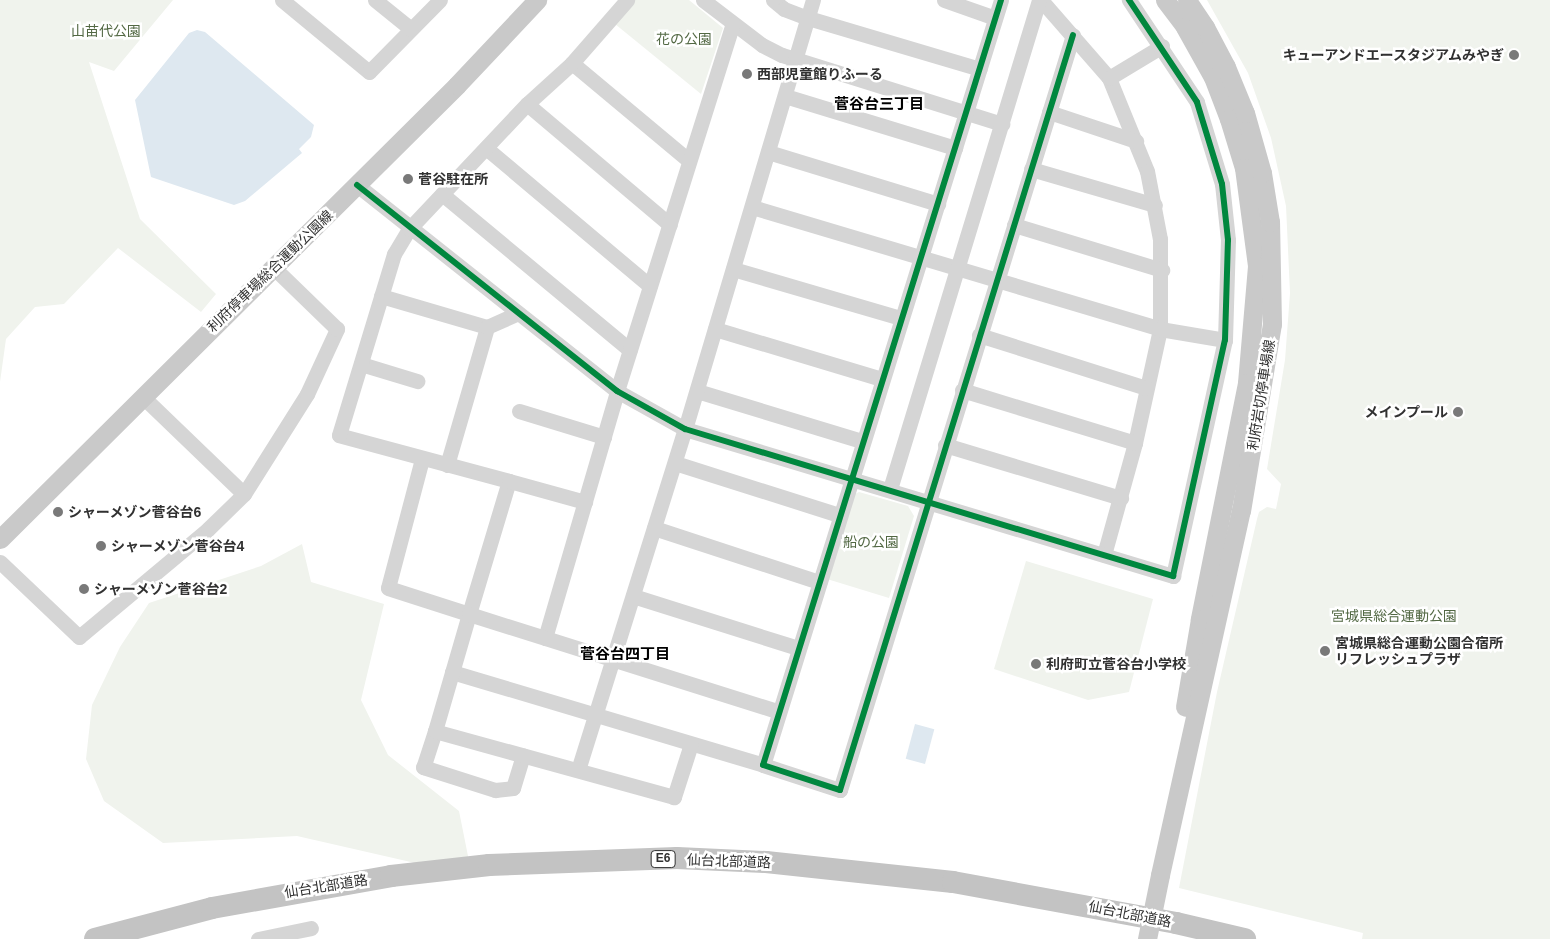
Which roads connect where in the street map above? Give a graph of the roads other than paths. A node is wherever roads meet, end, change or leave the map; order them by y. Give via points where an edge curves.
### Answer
1 (282, 0) edge
2 (376, 0) edge
3 (440, 0) edge
4 (537, 0) edge
5 (627, 0) edge
6 (703, 0) edge
7 (773, 0) edge
8 (813, 0) edge
9 (944, 0) edge
10 (1001, 0) edge
11 (1040, 0) edge
12 (1129, 0) edge
13 (1164, 0) edge
14 (1187, 0) edge
15 (808, 18) junction
16 (995, 18) junction
17 (733, 24) junction
18 (410, 30) junction
19 (1073, 35) junction
20 (1162, 46) junction
21 (796, 60) junction
22 (572, 63) junction
23 (980, 69) junction
24 (1110, 78) junction
25 (785, 96) junction
26 (527, 104) junction
27 (1049, 112) junction
28 (968, 113) junction
29 (1002, 124) junction
30 (1136, 141) junction
31 (486, 148) junction
32 (956, 148) junction
33 (768, 152) junction
34 (688, 160) junction
35 (1031, 169) junction
36 (357, 185) junction
37 (442, 194) junction
38 (938, 204) junction
39 (1155, 205) junction
40 (752, 207) junction
41 (670, 225) junction
42 (1014, 225) junction
43 (409, 229) junction
44 (920, 258) junction
45 (274, 268) junction
46 (733, 269) junction
47 (958, 269) junction
48 (1162, 270) junction
49 (996, 281) junction
50 (650, 286) junction
51 (381, 296) junction
52 (518, 313) junction
53 (901, 318) junction
54 (487, 327) junction
55 (715, 329) junction
56 (1160, 329) junction
57 (979, 336) junction
58 (1225, 340) junction
59 (630, 350) junction
60 (361, 364) junction
61 (882, 379) junction
62 (417, 381) dead end
63 (1146, 388) junction
64 (962, 390) junction
65 (617, 391) junction
66 (696, 391) junction
67 (142, 396) junction
68 (519, 411) dead end
69 (685, 429) junction
70 (604, 437) junction
71 (862, 441) junction
72 (1135, 443) junction
73 (945, 445) junction
74 (422, 459) junction
75 (675, 463) junction
76 (446, 465) junction
77 (850, 477) junction
78 (509, 481) junction
79 (890, 489) junction
80 (244, 494) junction
81 (1121, 498) junction
82 (928, 500) junction
83 (585, 502) junction
84 (839, 514) junction
85 (654, 528) junction
86 (0, 540) edge
87 (1104, 555) junction
88 (3, 571) edge
89 (819, 582) junction
90 (633, 596) junction
91 (469, 614) junction
92 (545, 638) junction
93 (798, 648) junction
94 (612, 660) junction
95 (452, 672) junction
96 (779, 712) junction
97 (595, 716) junction
98 (435, 731) junction
99 (691, 744) junction
100 (523, 755) junction
101 (763, 766) junction
102 (578, 770) junction
103 (1174, 800) junction
104 (310, 928) dead end
105 (1239, 938) edge
106 (95, 939) edge
107 (258, 939) edge
108 (1147, 939) edge

1 - 18 street via 369,72
2 - 18 street
3 - 18 street
4 - 36 main road, 利府停車場総合運動公園線
5 - 22 street
6 - 17 street
7 - 15 street via 784,9
8 - 15 street
9 - 16 street
10 - 16 street
11 - 19 street
11 - 29 street
12 - 20 street
13 - 103 main road, 利府岩切停車場線 via 1185,26 1213,77 1229,119 1244,168 1257,266 1248,383 1200,619 1177,759
14 - 103 main road, 利府岩切停車場線 via 1205,27 1245,113 1262,173 1273,268 1268,359 1243,504
15 - 21 street
15 - 23 street
16 - 23 street
17 - 21 street via 762,45
17 - 34 street
19 - 24 street
19 - 27 street
20 - 24 street
20 - 58 street via 1197,102 1222,184 1228,240
21 - 25 street
21 - 28 street
22 - 26 street
22 - 34 street
23 - 28 street
24 - 30 street
25 - 32 street
25 - 33 street
26 - 31 street
26 - 41 street
27 - 30 street
27 - 35 street
28 - 29 street
28 - 32 street
29 - 47 street
30 - 39 street
31 - 37 street
31 - 50 street
32 - 38 street
33 - 38 street
33 - 40 street
34 - 41 street
35 - 39 street
35 - 42 street
36 - 43 street
36 - 45 main road, 利府停車場総合運動公園線
37 - 43 street
37 - 59 street
38 - 44 street
39 - 48 street
40 - 44 street
40 - 46 street
41 - 50 street
42 - 48 street
42 - 49 street
43 - 51 street via 394,254
43 - 52 street
44 - 47 street
44 - 53 street
45 - 67 main road, 利府停車場総合運動公園線
45 - 80 street via 338,329 307,394
46 - 53 street
46 - 55 street
47 - 49 street
47 - 79 street
48 - 56 street
49 - 56 street
49 - 57 street
50 - 59 street
51 - 54 street
51 - 60 street
52 - 54 street
52 - 65 street
53 - 61 street
54 - 76 street
55 - 61 street
55 - 66 street
56 - 58 street
56 - 63 street
57 - 63 street
57 - 64 street
58 - 87 street via 1173,576
59 - 65 street
60 - 62 street
60 - 74 street via 339,435
61 - 71 street
63 - 72 street
64 - 72 street
64 - 73 street
65 - 69 street
65 - 70 street
66 - 69 street
66 - 71 street
67 - 80 street
67 - 86 main road, 利府停車場総合運動公園線
68 - 70 street
69 - 75 street
69 - 77 street
70 - 83 street
71 - 77 street
72 - 81 street
73 - 81 street
73 - 82 street
74 - 76 street
74 - 91 street via 388,588
75 - 84 street
75 - 85 street
76 - 78 street
77 - 79 street
77 - 84 street
78 - 83 street
78 - 91 street
79 - 82 street
80 - 88 street via 208,529 79,636
81 - 87 street
82 - 87 street
82 - 101 street via 840,790
83 - 92 street
84 - 89 street
85 - 89 street
85 - 90 street
89 - 93 street
90 - 93 street
90 - 94 street
91 - 92 street
91 - 95 street
92 - 94 street
93 - 96 street
94 - 96 street
94 - 97 street
95 - 97 street
95 - 98 street
96 - 101 street
97 - 99 street
97 - 102 street
98 - 100 street
98 - 100 street via 423,767 495,790 513,788
99 - 101 street
99 - 102 street via 674,797
100 - 102 street
103 - 108 main road, 利府岩切停車場線, bridge
104 - 107 street
105 - 106 highway, 仙台北部道路 / E6 via 944,880 766,862 667,858 499,864 391,876 212,908

